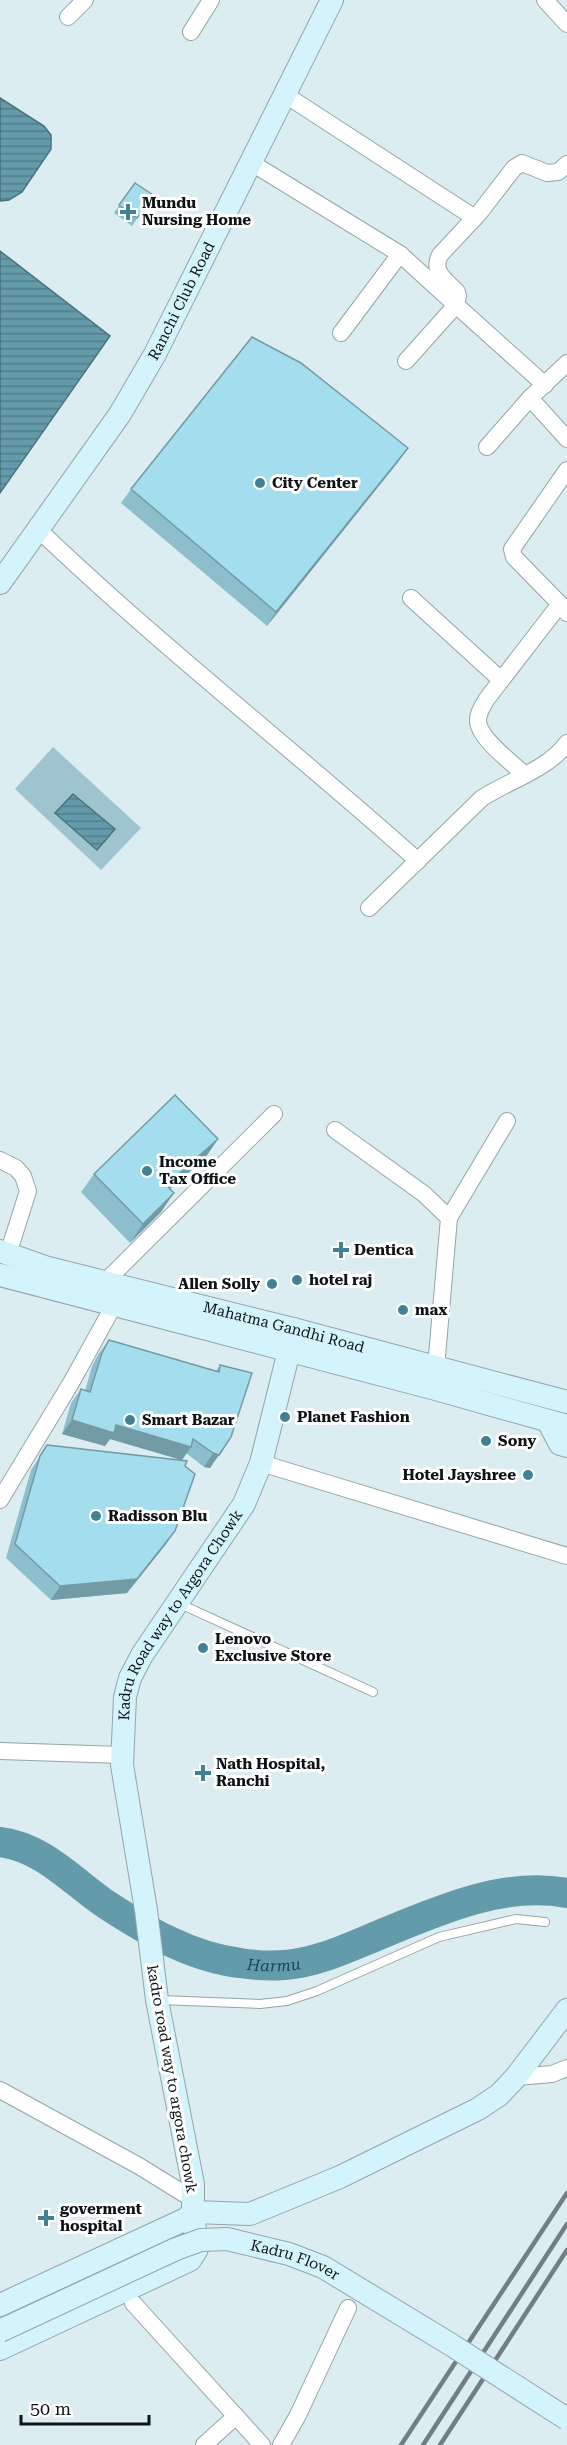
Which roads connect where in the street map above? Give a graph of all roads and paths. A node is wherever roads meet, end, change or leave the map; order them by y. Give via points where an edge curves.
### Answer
1 (86, 0) edge
2 (211, 0) edge
3 (332, 0) edge
4 (545, 0) edge
5 (68, 18) dead end
6 (567, 24) edge
7 (191, 33) dead end
8 (284, 94) junction
9 (250, 162) junction
10 (567, 164) edge
11 (475, 218) junction
12 (400, 254) junction
13 (456, 305) junction
14 (341, 333) dead end
15 (406, 361) dead end
16 (567, 363) edge
17 (545, 385) junction
18 (530, 398) junction
19 (567, 439) edge
20 (487, 447) dead end
21 (567, 470) edge
22 (39, 530) junction
23 (0, 583) edge
24 (411, 598) dead end
25 (563, 609) edge
26 (501, 680) junction
27 (567, 743) edge
28 (524, 774) junction
29 (418, 861) junction
30 (369, 908) dead end
31 (273, 1114) dead end
32 (507, 1121) dead end
33 (335, 1130) dead end
34 (0, 1160) edge
35 (449, 1218) junction
36 (3, 1260) edge
37 (104, 1283) junction
38 (114, 1305) junction
39 (291, 1340) junction
40 (438, 1367) junction
41 (565, 1400) edge
42 (558, 1424) edge
43 (567, 1446) edge
44 (261, 1463) junction
45 (0, 1500) edge
46 (567, 1556) edge
47 (177, 1603) junction
48 (373, 1692) dead end
49 (1, 1750) edge
50 (122, 1755) junction
51 (146, 1910) joint
52 (545, 1922) dead end
53 (156, 2000) junction
54 (567, 2010) edge
55 (567, 2068) edge
56 (516, 2077) junction
57 (0, 2090) edge
58 (194, 2206) junction
59 (133, 2303) dead end
60 (0, 2305) edge
61 (348, 2308) dead end
62 (0, 2331) edge
63 (0, 2349) edge
64 (236, 2416) junction
65 (567, 2419) edge
66 (204, 2445) edge
67 (262, 2445) edge
68 (281, 2445) edge

1 - 5 street
2 - 7 street
3 - 8 street, Ranchi Club Road
4 - 6 street
8 - 9 street, Ranchi Club Road
8 - 11 street
9 - 12 street
9 - 22 street, Ranchi Club Road via 155,354 120,414
10 - 11 street via 558,172 547,173 522,163
11 - 13 street via 435,263 457,292
12 - 13 street
12 - 14 street
13 - 15 street
13 - 17 street
16 - 17 street
17 - 18 street
18 - 19 street
18 - 20 street
21 - 25 street via 512,549 514,557
22 - 23 street, Ranchi Club Road
22 - 29 street
24 - 26 street
25 - 26 street
26 - 28 street via 486,700 478,722 488,741
27 - 28 street via 557,756
28 - 29 street via 482,798
29 - 30 street
31 - 37 street
32 - 35 street
33 - 35 street via 424,1194
34 - 36 street via 16,1168 28,1191
35 - 40 street
36 - 37 street, Mahatma Gandhi Road
36 - 38 street, Mahatma Gandhi Road via 19,1282
37 - 39 street, Mahatma Gandhi Road
38 - 39 street, Mahatma Gandhi Road
38 - 45 street
39 - 40 street, Mahatma Gandhi Road
39 - 42 street, Mahatma Gandhi Road
39 - 44 street, Kadru Road way to Argora Chowk
40 - 41 street, Mahatma Gandhi Road
42 - 43 street via 560,1444
44 - 46 street
44 - 47 street, Kadru Road way to Argora Chowk via 244,1504
47 - 48 lane
47 - 50 street, Kadru Road way to Argora Chowk via 130,1678 125,1697
49 - 50 street
50 - 51 street, Kadru Road way to Argora Chowk
51 - 53 street, kadro road way to argora chowk
52 - 53 lane via 516,1919 439,1937 287,2001 260,2004
53 - 58 street, kadro road way to argora chowk via 190,2165
54 - 56 street
55 - 56 street via 552,2074
56 - 58 street via 478,2109 291,2198 250,2214
57 - 58 street via 139,2166
58 - 60 street via 186,2219
58 - 63 street, kadro road way to argora chowk via 197,2249 190,2260
59 - 64 street
61 - 68 street
62 - 65 street, Kadru Flover, bridge via 176,2249 201,2240 227,2239 323,2267
64 - 66 street
64 - 67 street

